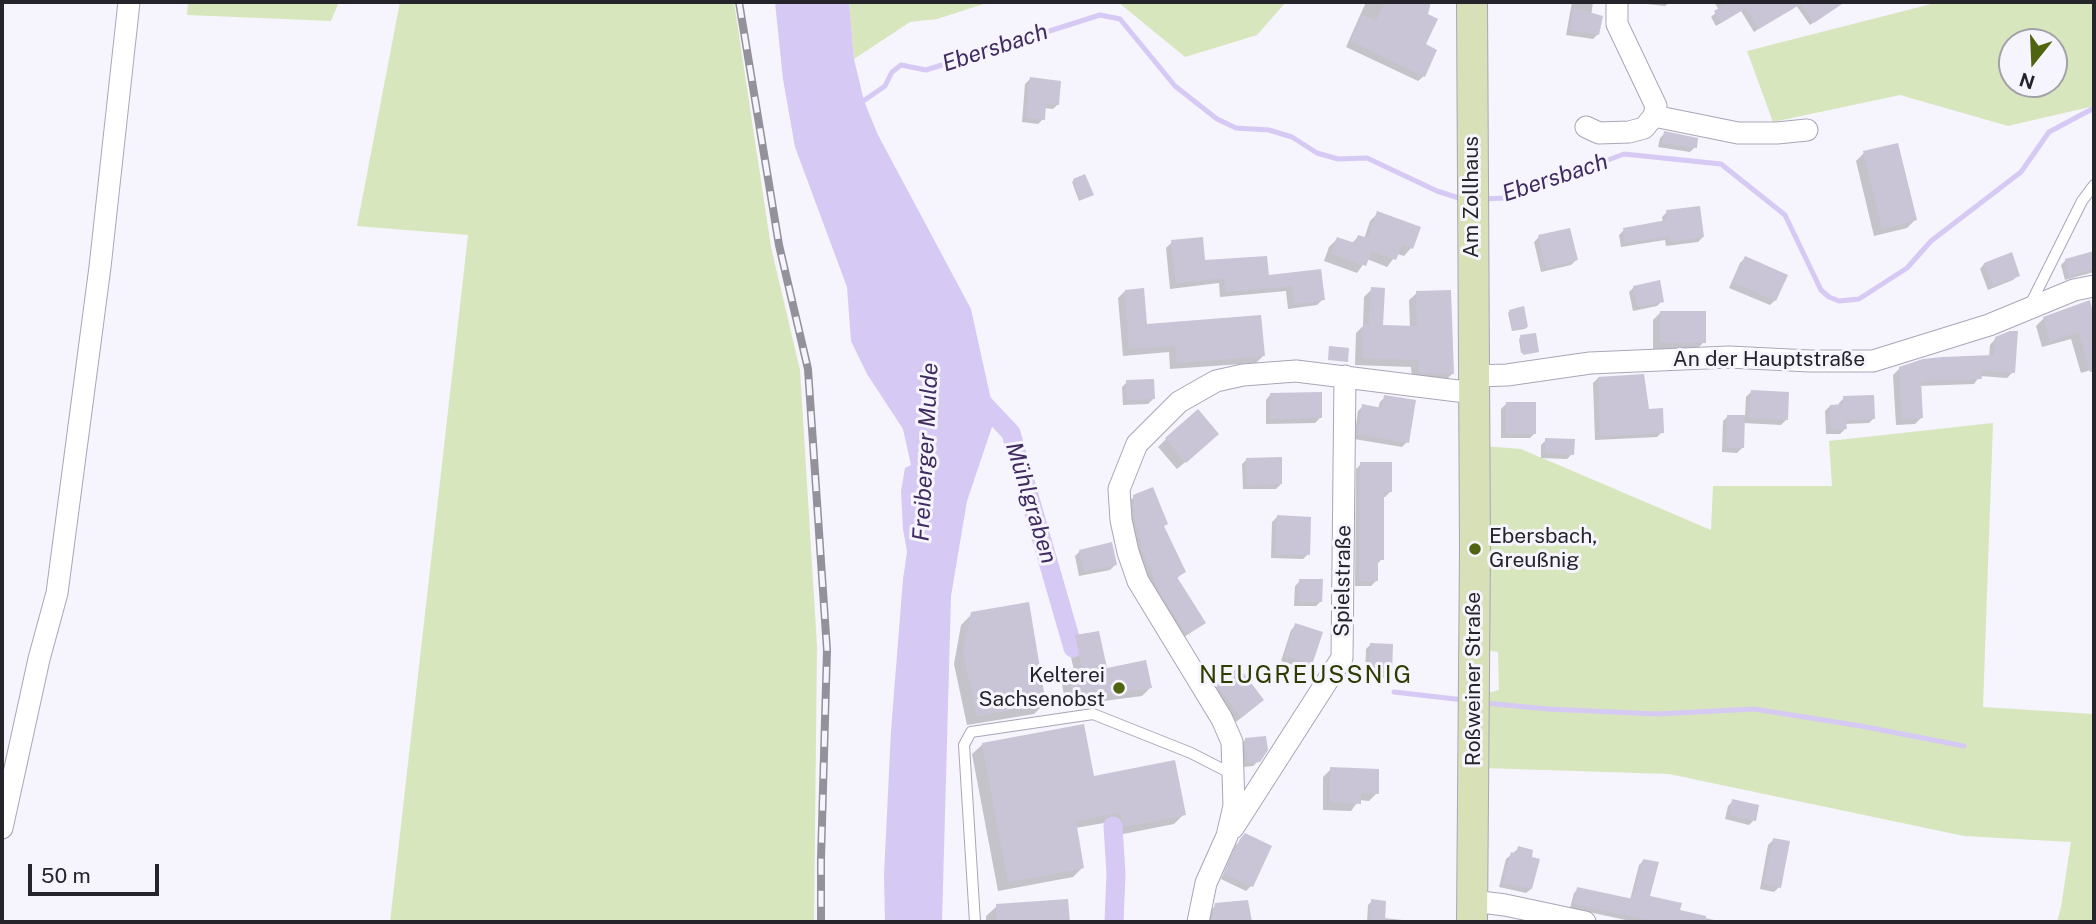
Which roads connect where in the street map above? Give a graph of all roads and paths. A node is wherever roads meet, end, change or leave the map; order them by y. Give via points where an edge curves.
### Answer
1 (129, 2) edge
2 (1472, 2) edge
3 (1617, 2) edge
4 (1654, 116) junction
5 (1586, 127) dead end
6 (1807, 130) dead end
7 (2094, 186) edge
8 (2094, 286) edge
9 (2028, 309) junction
10 (1345, 376) junction
11 (1474, 384) junction
12 (1234, 775) junction
13 (2, 828) edge
14 (1227, 836) junction
15 (1473, 912) edge
16 (1505, 913) edge
17 (975, 922) edge
18 (1198, 922) edge
19 (1585, 922) edge

1 - 13 street via 57,593
2 - 11 main road, Am Zollhaus
3 - 4 street via 1617,24 1656,106
4 - 5 street via 1644,128 1629,132 1600,133
4 - 6 street via 1738,133
7 - 9 lane
8 - 9 street, An der Hauptstraße
9 - 11 street, An der Hauptstraße via 1872,361 1729,358 1590,363
10 - 11 street, An der Hauptstraße
10 - 12 street, An der Hauptstraße via 1296,371 1216,381 1179,402 1137,444 1119,489 1128,552 1138,581 1222,719 1232,742
10 - 14 street, Spielstraße via 1342,658
11 - 15 main road, Roßweiner Straße
12 - 14 street, An der Hauptstraße via 1234,806
12 - 17 lane via 1093,714 971,732 964,745
14 - 18 street via 1206,883
15 - 16 street
16 - 19 street

